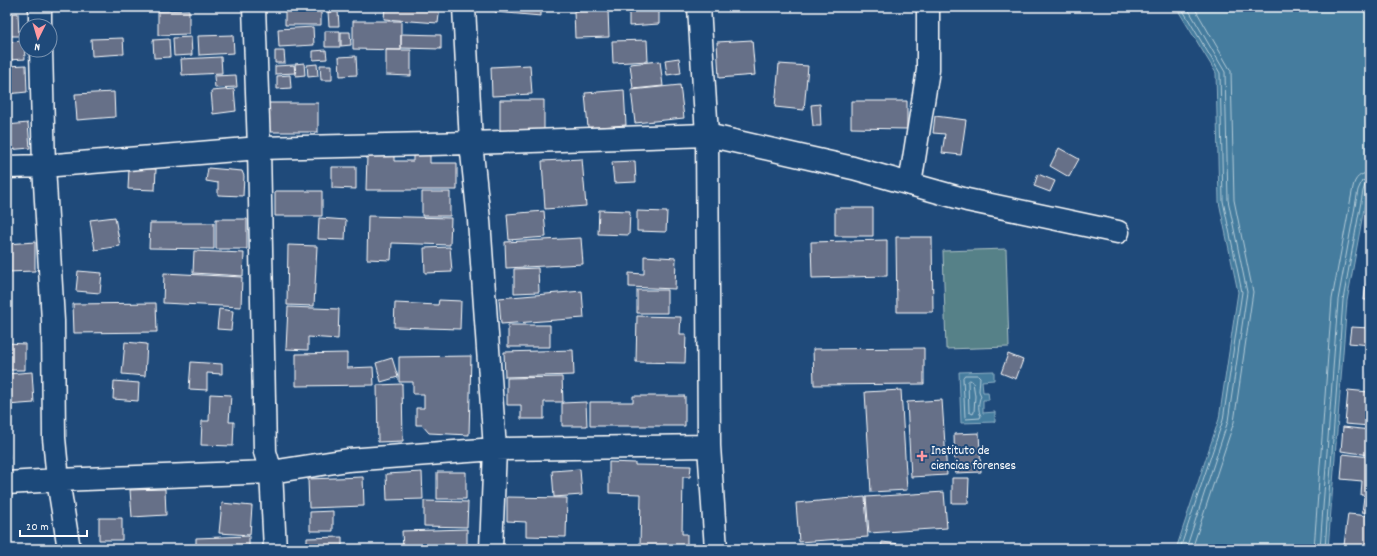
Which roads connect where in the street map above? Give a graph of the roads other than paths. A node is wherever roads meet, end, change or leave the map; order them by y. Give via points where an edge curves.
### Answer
1 (40, 7) edge
2 (254, 7) edge
3 (464, 7) edge
4 (699, 7) edge
5 (928, 7) edge
6 (40, 18) edge
7 (41, 58) edge
8 (707, 135) junction
9 (471, 143) junction
10 (259, 148) junction
11 (44, 166) junction
12 (7, 167) edge
13 (910, 184) junction
14 (1118, 232) dead end
15 (709, 446) junction
16 (495, 449) junction
17 (271, 472) junction
18 (58, 480) junction
19 (7, 483) edge
20 (69, 549) edge
21 (275, 549) edge
22 (491, 549) edge
23 (716, 549) edge

1 - 6 street
2 - 10 street
3 - 9 street
4 - 8 street
5 - 13 street via 928,70
7 - 11 street
8 - 9 street
8 - 13 street via 853,168
8 - 15 street
9 - 10 street
9 - 16 street
10 - 11 street
10 - 17 street via 265,452
11 - 12 street
11 - 18 street via 53,321 54,438
13 - 14 street via 967,200
15 - 16 street
15 - 23 street
16 - 17 street via 348,460
16 - 22 street
17 - 18 street
17 - 21 street
18 - 19 street
18 - 20 street

